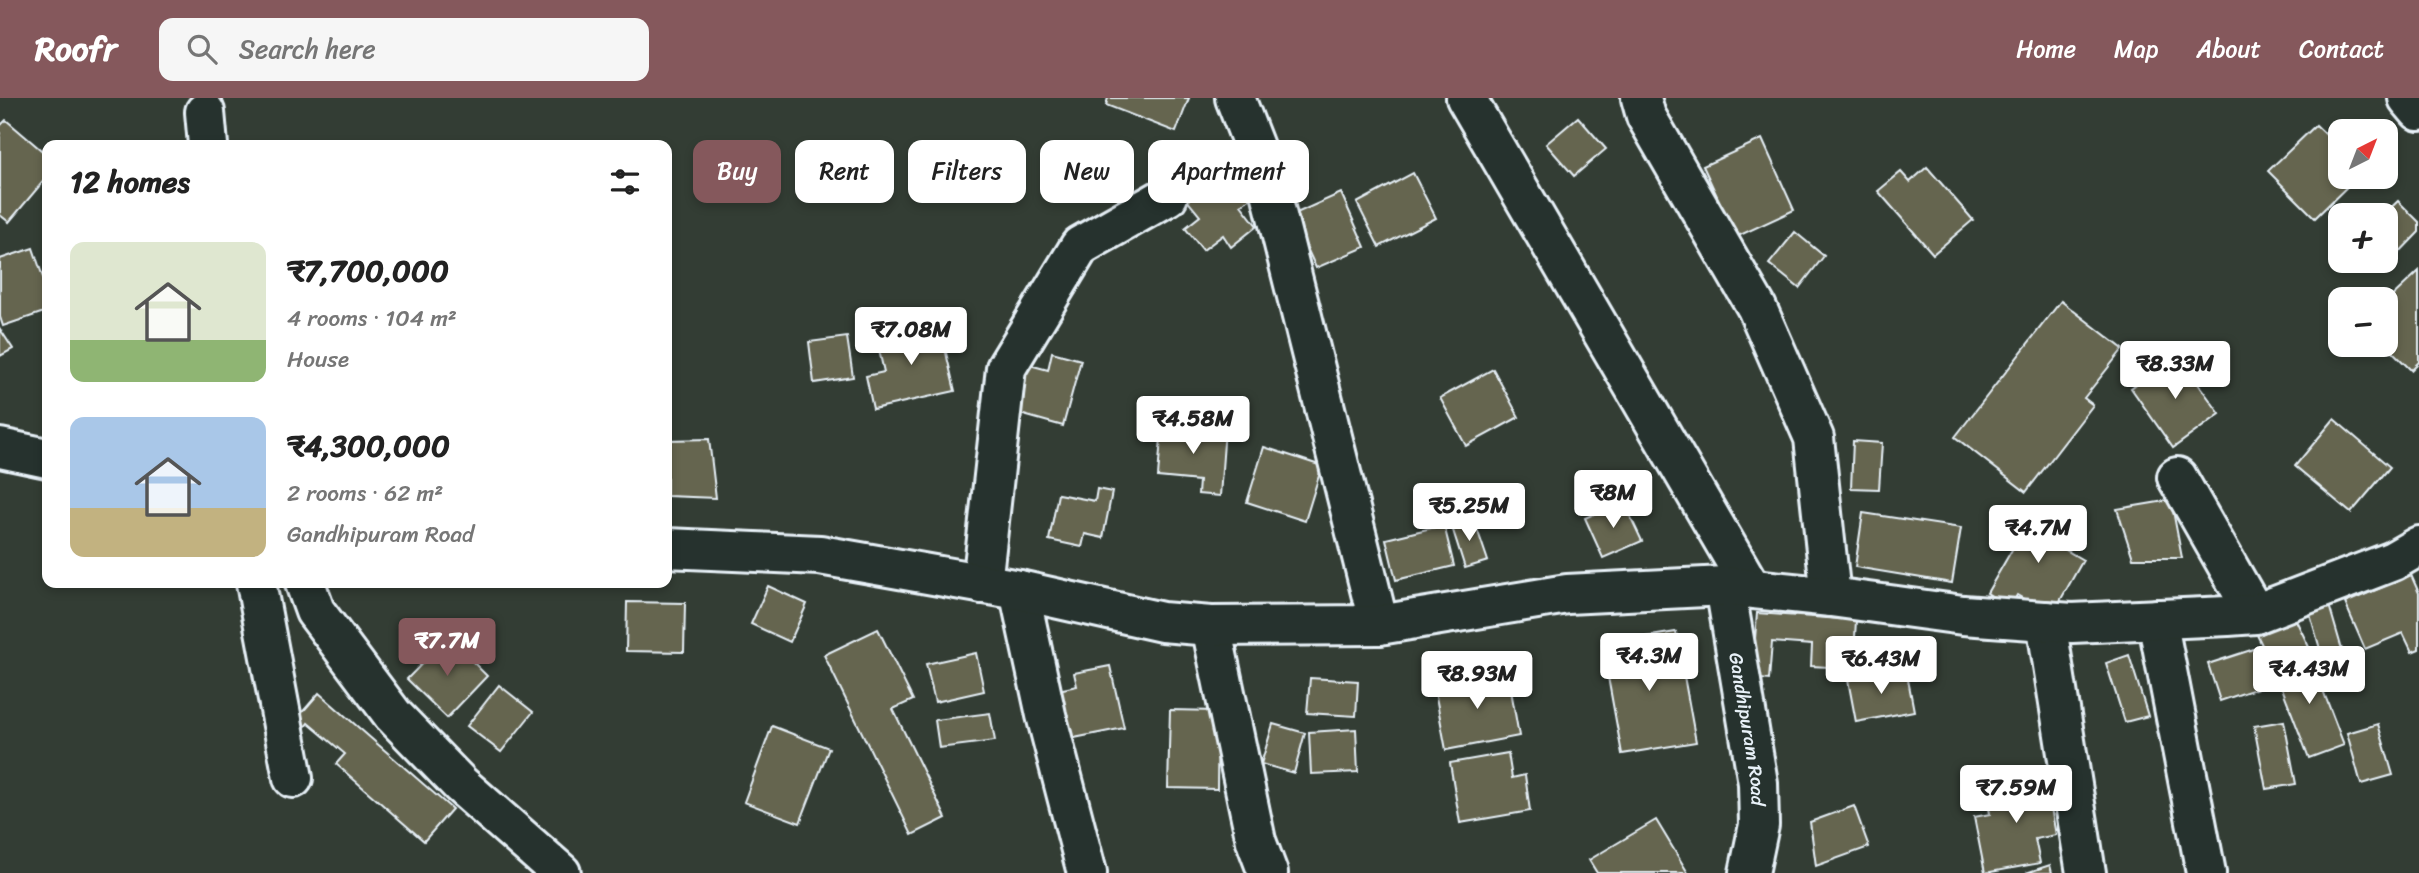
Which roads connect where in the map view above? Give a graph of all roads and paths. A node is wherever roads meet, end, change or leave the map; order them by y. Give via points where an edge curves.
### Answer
1 (1235, 98) edge
2 (1466, 98) edge
3 (1641, 98) edge
4 (2408, 98) edge
5 (2419, 111) edge
6 (1154, 203) edge
7 (0, 448) edge
8 (42, 457) edge
9 (2177, 477) dead end
10 (2419, 546) edge
11 (672, 548) edge
12 (982, 584) junction
13 (1738, 587) junction
14 (257, 588) edge
15 (306, 588) edge
16 (1019, 590) junction
17 (1832, 597) junction
18 (2255, 614) junction
19 (2157, 619) junction
20 (2046, 621) junction
21 (1379, 625) junction
22 (1211, 626) junction
23 (293, 778) dead end
24 (561, 873) edge
25 (1087, 873) edge
26 (1268, 873) edge
27 (1749, 873) edge
28 (2086, 873) edge
29 (2206, 873) edge

1 - 21 street via 1270,188
2 - 13 street
3 - 17 street via 1646,116 1757,308 1814,438
4 - 5 street
6 - 12 street via 1080,246 1006,368
7 - 8 street
9 - 18 street
10 - 18 street via 2393,561
11 - 12 street via 820,555
12 - 16 street
13 - 17 street
13 - 21 street via 1567,594
13 - 27 street, Gandhipuram Road via 1758,783 1759,825
14 - 23 street
15 - 24 street via 315,611 393,715 461,785
16 - 22 street via 1162,622
16 - 25 street
17 - 20 street
18 - 19 street
19 - 20 street
19 - 29 street
20 - 28 street
21 - 22 street
22 - 26 street via 1256,841

